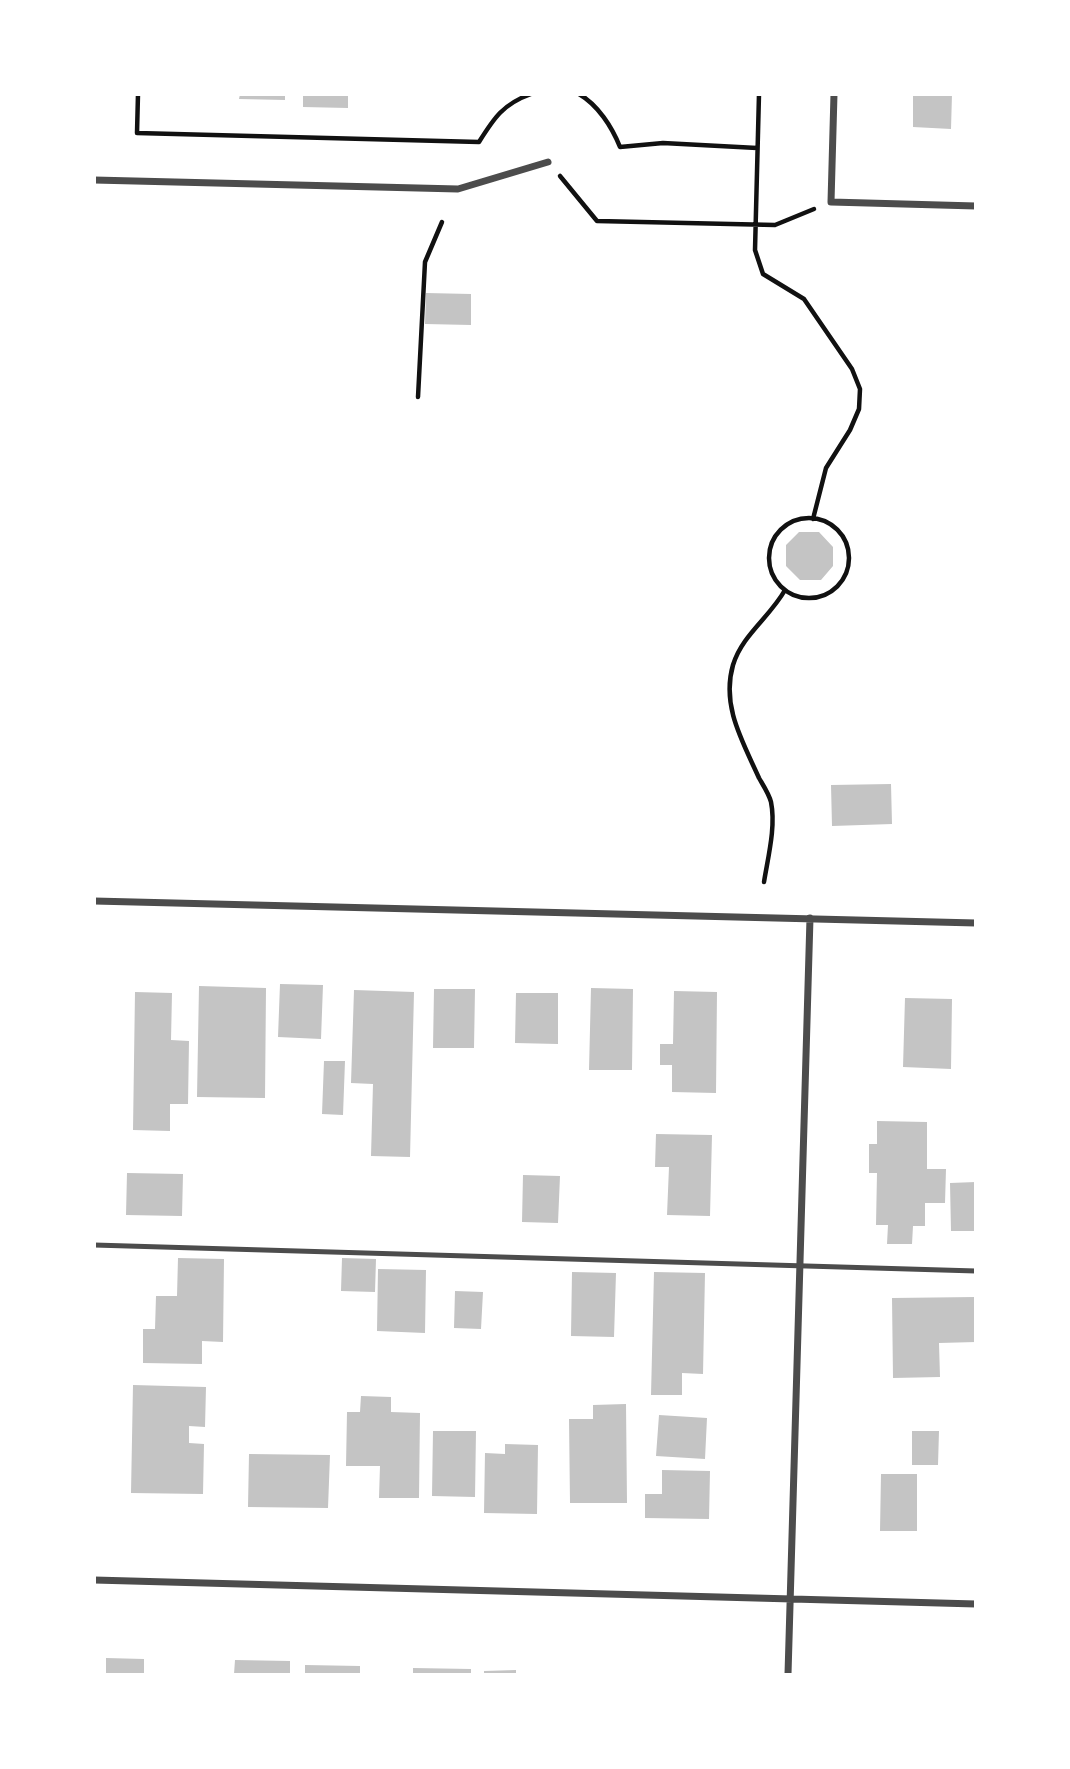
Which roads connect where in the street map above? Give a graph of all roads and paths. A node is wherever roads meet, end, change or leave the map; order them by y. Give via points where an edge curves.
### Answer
1 (138, 94) edge
2 (531, 94) edge
3 (579, 94) edge
4 (759, 94) edge
5 (834, 94) edge
6 (757, 148) junction
7 (548, 162) joint
8 (94, 180) edge
9 (831, 202) junction
10 (975, 206) edge
11 (442, 222) dead end
12 (756, 226) junction
13 (418, 397) dead end
14 (813, 519) junction
15 (785, 590) junction
16 (764, 882) dead end
17 (94, 901) edge
18 (810, 918) junction
19 (975, 923) edge
20 (94, 1245) edge
21 (800, 1266) junction
22 (975, 1271) edge
23 (94, 1580) edge
24 (790, 1599) junction
25 (975, 1604) edge
26 (788, 1675) edge

1 - 2 path via 137,133 479,142 504,108
3 - 6 path via 601,114 620,147 663,143
4 - 6 path
5 - 9 street
6 - 12 path
7 - 8 street via 458,189
7 - 12 path via 597,220
9 - 10 street
9 - 12 path via 775,225
11 - 13 path via 425,262
12 - 14 path via 755,250 763,274 804,299 852,369 860,389 859,409 827,468
14 - 15 path via 794,521 774,540 770,567
14 - 15 path via 832,525 842,535 849,561 844,577 824,595 810,598
15 - 16 path via 743,645 733,666 730,691 736,727 771,801 771,842
17 - 18 street
18 - 19 street
18 - 21 street
20 - 21 lane
21 - 22 lane
21 - 24 street
23 - 24 street
24 - 25 street
24 - 26 street

